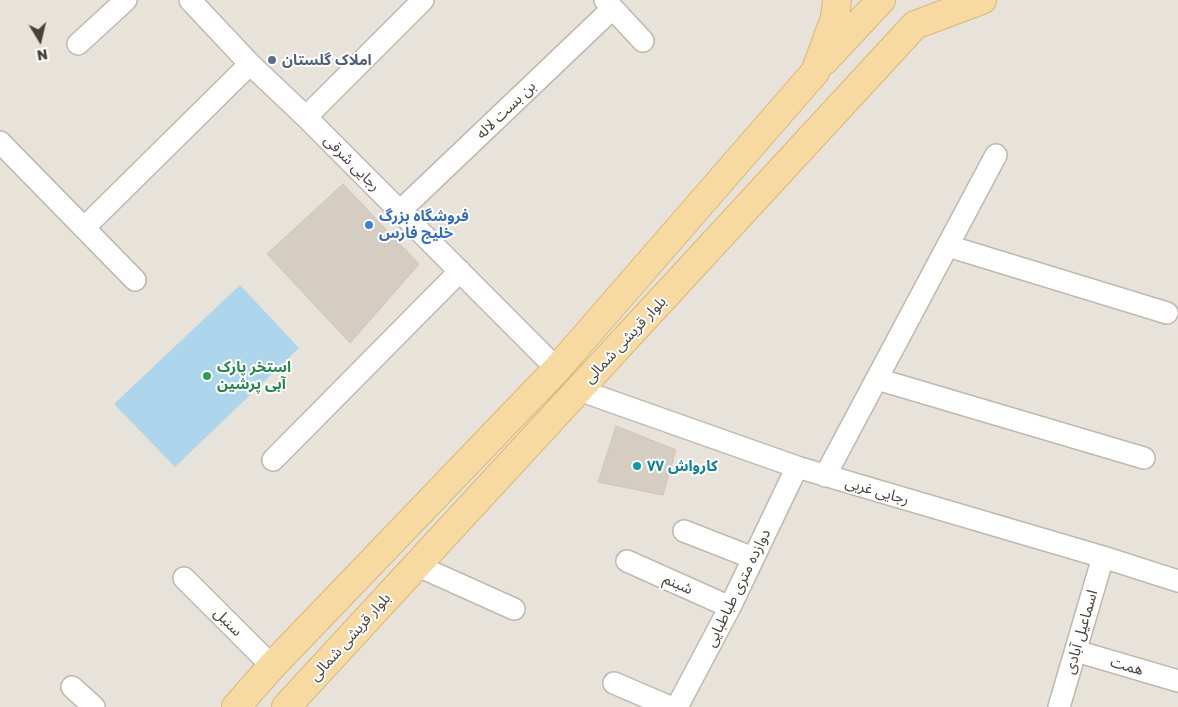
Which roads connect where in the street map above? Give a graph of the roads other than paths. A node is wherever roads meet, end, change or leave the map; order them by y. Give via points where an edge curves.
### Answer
1 (126, 0) edge
2 (190, 0) edge
3 (423, 0) edge
4 (837, 0) edge
5 (881, 0) edge
6 (935, 0) edge
7 (982, 0) edge
8 (608, 4) edge
9 (915, 25) junction
10 (643, 41) dead end
11 (78, 44) dead end
12 (250, 64) junction
13 (815, 72) junction
14 (306, 117) junction
15 (0, 142) edge
16 (996, 155) dead end
17 (400, 211) junction
18 (84, 228) junction
19 (948, 246) junction
20 (460, 271) junction
21 (135, 280) dead end
22 (1167, 313) dead end
23 (557, 369) junction
24 (877, 378) junction
25 (580, 390) junction
26 (1144, 458) dead end
27 (273, 460) dead end
28 (797, 468) junction
29 (825, 476) junction
30 (684, 531) dead end
31 (1103, 557) junction
32 (753, 558) junction
33 (627, 561) dead end
34 (416, 564) junction
35 (184, 578) dead end
36 (1178, 581) edge
37 (730, 607) junction
38 (514, 609) dead end
39 (1076, 651) junction
40 (272, 666) junction
41 (1178, 681) edge
42 (614, 683) dead end
43 (72, 687) dead end
44 (94, 707) edge
45 (236, 707) edge
46 (286, 707) edge
47 (670, 707) edge
48 (677, 707) edge
49 (1060, 707) edge

1 - 11 street
2 - 12 street, رجایی شرقی
3 - 14 street
4 - 13 main road, بلوار قریشی شمالی via 835,18
5 - 13 main road
6 - 9 main road
7 - 9 main road, بلوار قریشی شمالی
8 - 10 street
8 - 17 street, بن بست لاله
9 - 25 main road, بلوار قریشی شمالی
12 - 14 street, رجایی شرقی
12 - 18 street
13 - 23 main road, بلوار قریشی شمالی
14 - 17 street, رجایی شرقی
15 - 18 street
16 - 19 street
17 - 20 street, رجایی شرقی
18 - 21 street
19 - 22 street
19 - 24 street
20 - 23 street, رجایی شرقی
20 - 27 street
23 - 40 main road, بلوار قریشی شمالی
24 - 26 street
24 - 29 street
25 - 28 street, رجایی غربی
25 - 34 main road, بلوار قریشی شمالی
28 - 29 street, رجایی غربی
28 - 32 street, دوازده متری طباطبایی
29 - 31 street, رجایی غربی
30 - 32 street
31 - 36 street, رجایی غربی
31 - 39 street, اسماعیل آبادی
32 - 37 street, دوازده متری طباطبایی
33 - 37 street, شبنم
34 - 38 street
34 - 46 main road, بلوار قریشی شمالی
35 - 40 street, سنبل
37 - 48 street, دوازده متری طباطبایی
39 - 41 street, همت
39 - 49 street, اسماعیل آبادی
40 - 45 main road, بلوار قریشی شمالی
42 - 47 street
43 - 44 street

